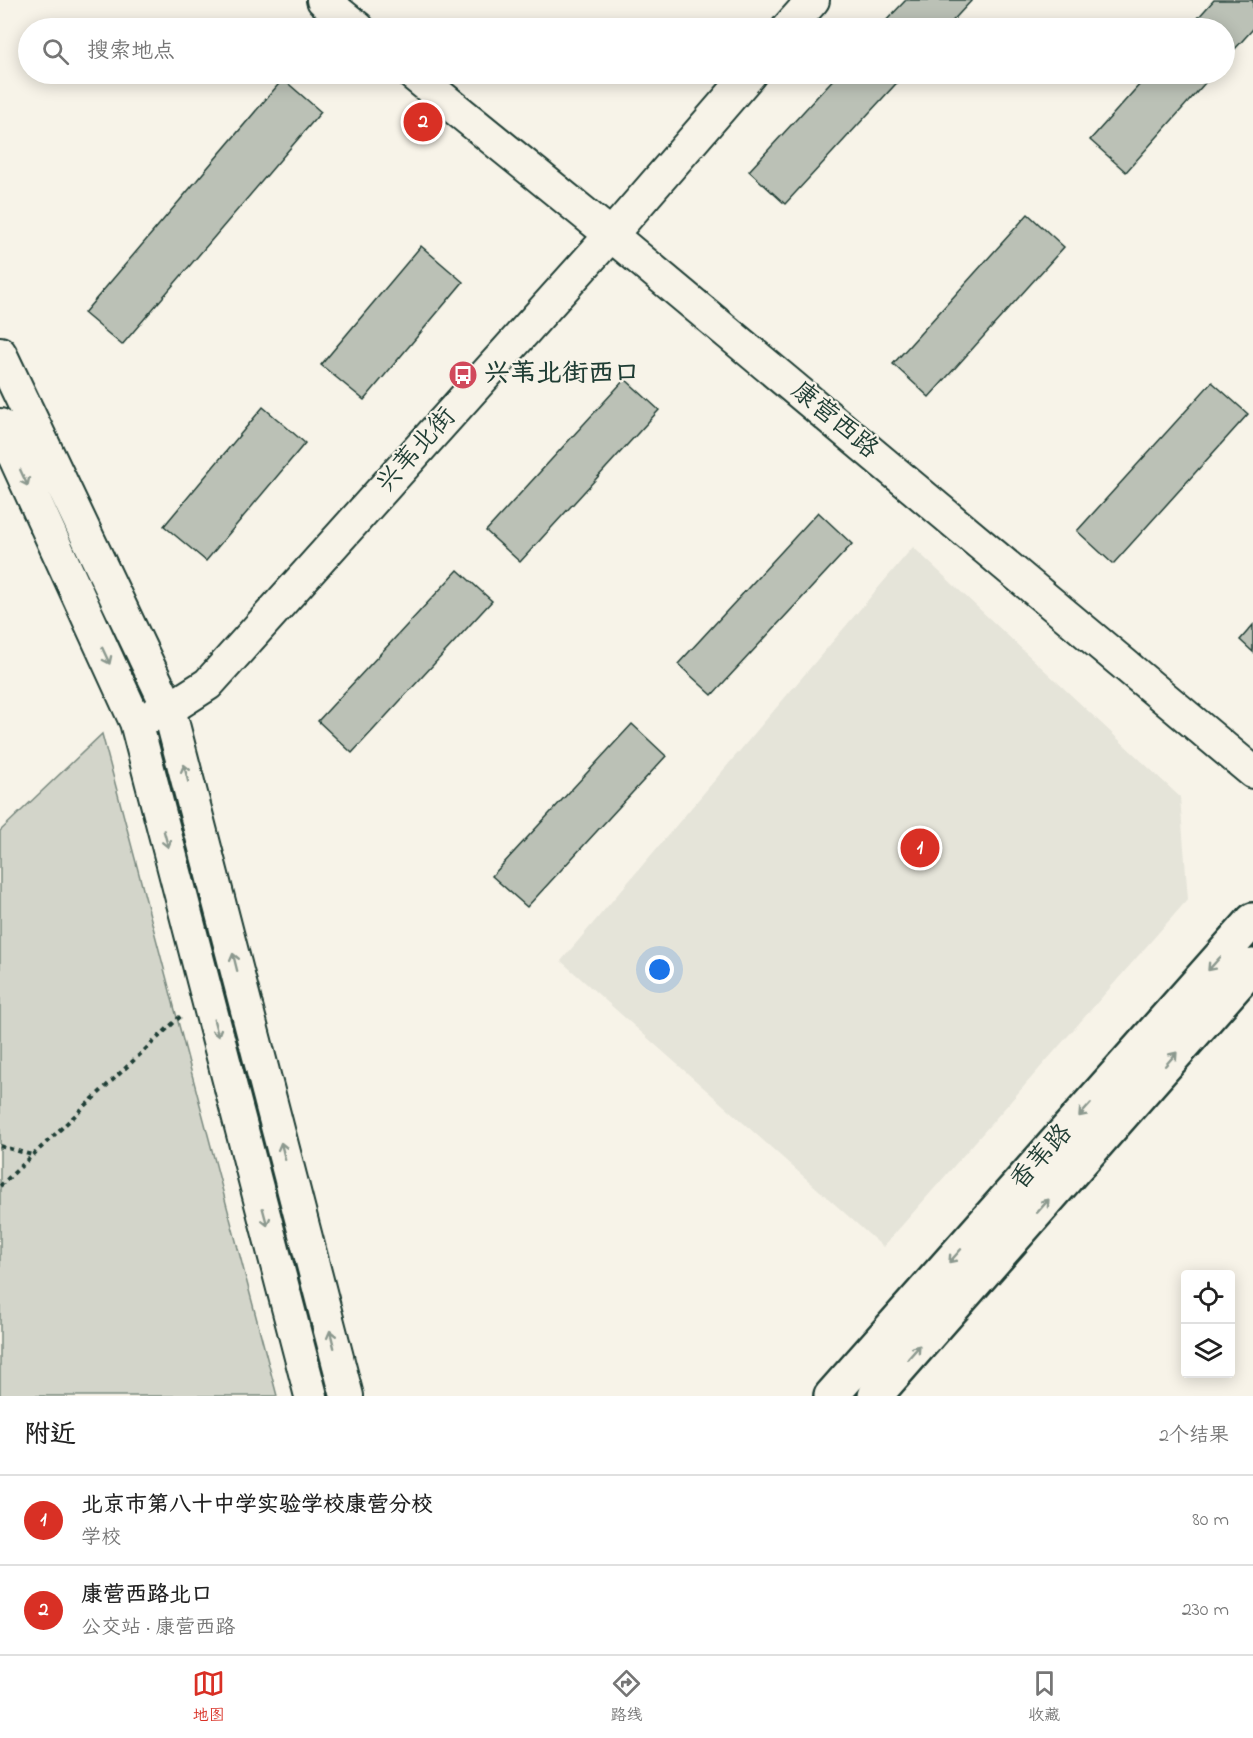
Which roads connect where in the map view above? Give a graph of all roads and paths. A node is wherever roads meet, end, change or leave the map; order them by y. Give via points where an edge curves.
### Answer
1 (323, 0) edge
2 (813, 0) edge
3 (346, 18) edge
4 (797, 18) edge
5 (425, 84) edge
6 (741, 84) edge
7 (611, 235) junction
8 (0, 353) edge
9 (0, 425) edge
10 (169, 709) junction
11 (136, 722) junction
12 (1253, 772) edge
13 (1253, 920) edge
14 (1253, 966) edge
15 (185, 1013) dead end
16 (0, 1146) edge
17 (32, 1155) junction
18 (0, 1186) edge
19 (311, 1396) edge
20 (346, 1396) edge
21 (831, 1396) edge
22 (875, 1396) edge

1 - 3 street
2 - 4 street
5 - 7 street, 康营西路
6 - 7 street, 兴苇北街
7 - 10 street, 兴苇北街 via 208,684
7 - 12 street, 康营西路
8 - 10 street
9 -> 11 street
10 - 11 street, 兴苇北街
20 -> 10 street
11 -> 19 street
13 -> 21 main road, 香苇路
22 -> 14 main road, 香苇路
15 - 17 path
16 - 17 path
17 - 18 path

